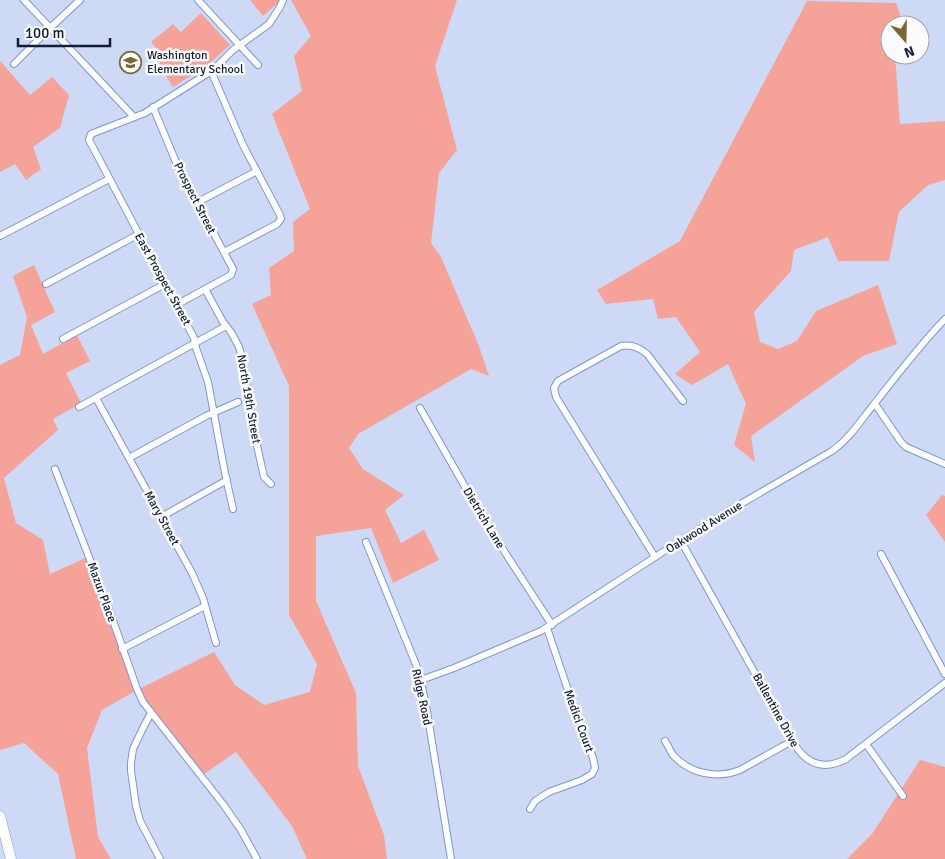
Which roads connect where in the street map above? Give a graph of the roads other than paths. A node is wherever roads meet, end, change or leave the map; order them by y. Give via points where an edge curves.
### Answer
1 (24, 0) edge
2 (80, 0) edge
3 (198, 0) edge
4 (283, 0) edge
5 (50, 28) junction
6 (240, 45) junction
7 (14, 64) dead end
8 (258, 65) dead end
9 (211, 71) junction
10 (153, 107) junction
11 (134, 117) junction
12 (257, 171) junction
13 (109, 179) junction
14 (196, 202) junction
15 (138, 234) junction
16 (0, 236) edge
17 (224, 252) junction
18 (46, 284) dead end
19 (165, 284) junction
20 (205, 289) junction
21 (176, 305) junction
22 (945, 318) edge
23 (226, 326) junction
24 (63, 339) dead end
25 (195, 343) junction
26 (96, 398) junction
27 (683, 401) dead end
28 (238, 402) dead end
29 (875, 404) junction
30 (79, 407) dead end
31 (420, 408) dead end
32 (214, 413) junction
33 (129, 458) junction
34 (945, 464) edge
35 (55, 469) dead end
36 (227, 480) junction
37 (272, 484) dead end
38 (233, 508) dead end
39 (161, 517) junction
40 (681, 540) junction
41 (366, 542) dead end
42 (880, 554) dead end
43 (655, 557) junction
44 (205, 606) junction
45 (549, 627) junction
46 (216, 643) dead end
47 (122, 649) junction
48 (945, 674) edge
49 (421, 680) junction
50 (945, 683) edge
51 (151, 713) junction
52 (665, 741) dead end
53 (792, 741) junction
54 (866, 744) junction
55 (903, 796) dead end
56 (530, 809) dead end
57 (0, 816) edge
58 (11, 859) edge
59 (160, 859) edge
60 (257, 859) edge
61 (450, 859) edge

1 - 5 street
2 - 5 street
3 - 6 street
4 - 6 street via 269,24
5 - 7 street
5 - 11 street
6 - 8 street
6 - 9 street
9 - 10 street
9 - 12 street
10 - 11 street
10 - 14 street, Prospect Street
11 - 13 street, East Prospect Street via 92,134 89,140
12 - 14 street
12 - 17 street via 281,220
13 - 15 street, East Prospect Street
13 - 16 street
14 - 17 street, Prospect Street
15 - 18 street
15 - 19 street, East Prospect Street
17 - 20 street, Prospect Street via 233,269 231,275
19 - 21 street, East Prospect Street
19 - 24 street
20 - 21 street
20 - 23 street, North 19th Street
21 - 25 street, East Prospect Street
22 - 29 street, Oakwood Avenue
23 - 25 street
23 - 37 street, North 19th Street via 239,347 264,477
25 - 26 street
25 - 32 street, East Prospect Street
26 - 30 street
26 - 33 street, Mary Street
27 - 43 street via 647,354 627,345 555,384 556,397
28 - 32 street
29 - 34 street via 906,447
29 - 40 street, Oakwood Avenue via 832,451
31 - 45 street, Dietrich Lane
32 - 33 street
32 - 36 street, East Prospect Street
33 - 39 street, Mary Street
35 - 47 street, Mazur Place
36 - 38 street, East Prospect Street
36 - 39 street
39 - 44 street, Mary Street via 192,573
40 - 43 street, Oakwood Avenue
40 - 53 street, Ballentine Drive
41 - 49 street, Ridge Road
42 - 48 street
43 - 45 street, Oakwood Avenue
44 - 46 street, Mary Street
44 - 47 street
45 - 49 street, Oakwood Avenue
45 - 56 street, Medici Court via 594,768 592,774 582,780 549,792 535,801
47 - 51 street, Mazur Place via 137,689
49 - 61 street, Ridge Road
50 - 54 street, Ballentine Drive
51 - 59 street via 133,749 131,771 140,820
51 - 60 street, Mazur Place via 223,804
52 - 53 street via 683,764 696,771 719,775 740,770
53 - 54 street, Ballentine Drive via 804,757 828,765 846,759
54 - 55 street
57 - 58 main road

